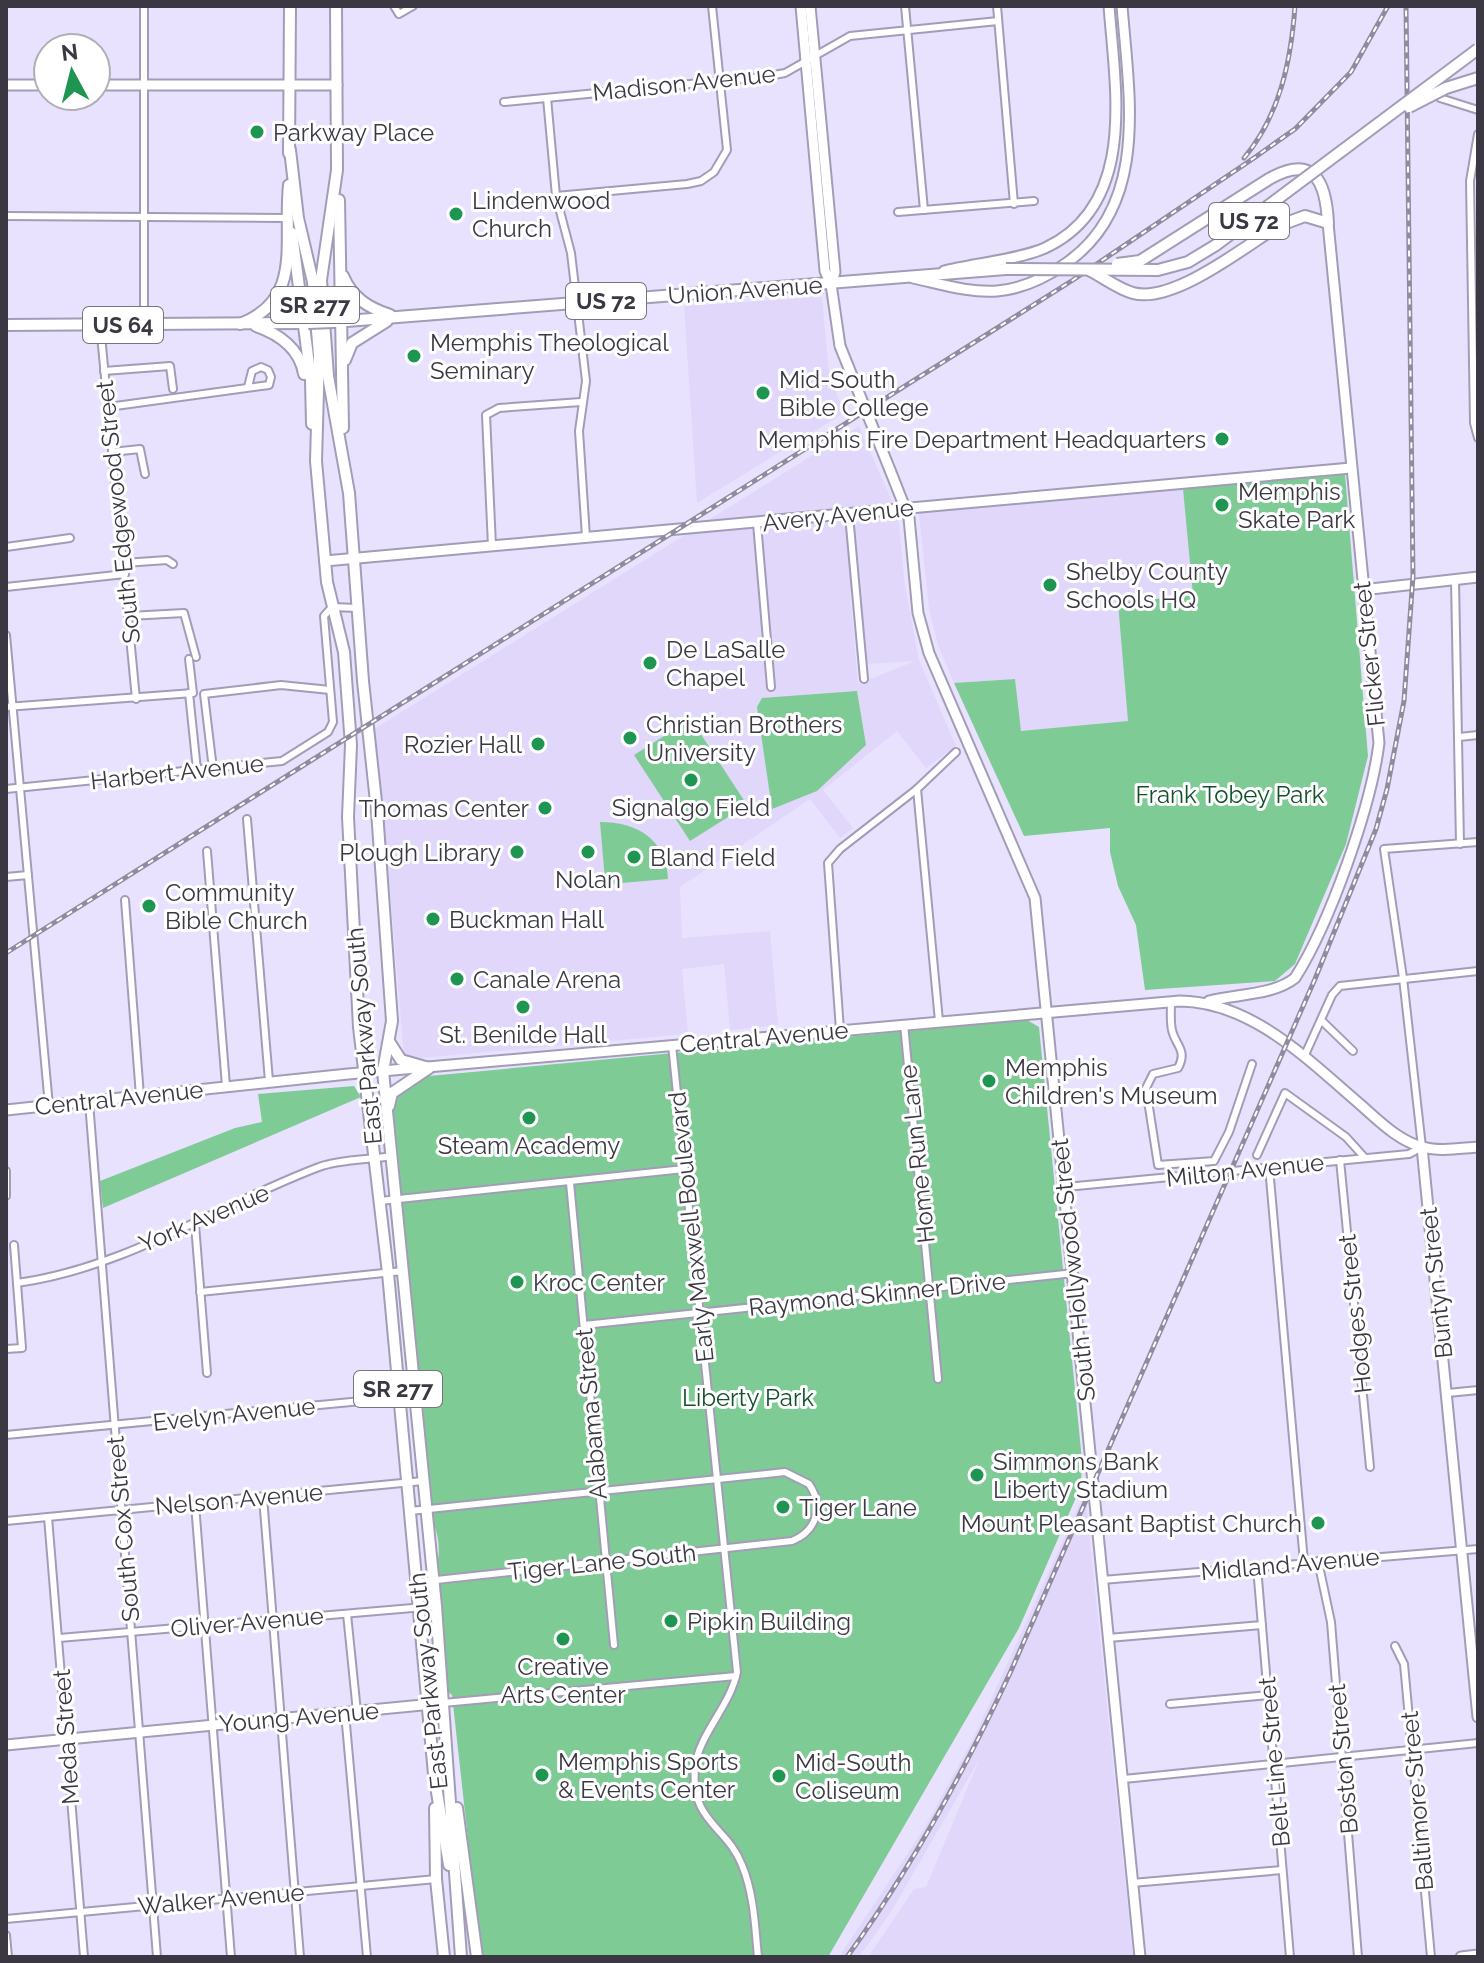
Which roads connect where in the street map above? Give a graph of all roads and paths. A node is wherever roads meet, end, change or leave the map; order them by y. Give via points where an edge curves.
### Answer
1 (144, 6) edge
2 (290, 6) edge
3 (336, 6) edge
4 (394, 6) edge
5 (413, 6) edge
6 (712, 6) edge
7 (801, 6) edge
8 (810, 6) edge
9 (905, 6) edge
10 (997, 6) edge
11 (1109, 6) edge
12 (1122, 6) edge
13 (998, 21) junction
14 (908, 31) junction
15 (808, 33) junction
16 (1478, 49) edge
17 (811, 59) junction
18 (1114, 74) junction
19 (1127, 74) junction
20 (1478, 78) edge
21 (720, 82) junction
22 (6, 85) edge
23 (32, 85) edge
24 (112, 85) edge
25 (144, 85) junction
26 (290, 85) junction
27 (337, 85) junction
28 (547, 98) junction
29 (1440, 98) dead end
30 (504, 102) dead end
31 (1478, 110) edge
32 (1389, 118) junction
33 (1478, 134) edge
34 (290, 150) junction
35 (337, 170) junction
36 (289, 182) junction
37 (1103, 187) junction
38 (1119, 192) junction
39 (556, 196) junction
40 (1034, 201) dead end
41 (1014, 204) junction
42 (924, 210) junction
43 (1478, 211) edge
44 (898, 212) dead end
45 (1470, 212) junction
46 (6, 216) edge
47 (145, 217) junction
48 (285, 218) junction
49 (1328, 223) junction
50 (340, 268) junction
51 (1087, 269) junction
52 (913, 278) junction
53 (831, 284) junction
54 (1475, 296) edge
55 (578, 303) junction
56 (396, 317) junction
57 (337, 322) junction
58 (305, 323) junction
59 (245, 324) junction
60 (6, 325) edge
61 (100, 325) junction
62 (144, 325) junction
63 (342, 369) junction
64 (104, 371) junction
65 (1476, 376) edge
66 (248, 387) dead end
67 (173, 389) dead end
68 (581, 402) junction
69 (108, 407) junction
70 (311, 418) junction
71 (1478, 438) edge
72 (112, 452) junction
73 (344, 459) junction
74 (316, 461) junction
75 (1351, 468) junction
76 (145, 474) dead end
77 (906, 508) junction
78 (849, 515) junction
79 (757, 523) junction
80 (586, 537) junction
81 (70, 538) dead end
82 (492, 546) junction
83 (6, 547) edge
84 (355, 559) junction
85 (325, 561) junction
86 (124, 563) junction
87 (173, 564) dead end
88 (125, 574) junction
89 (1478, 577) edge
90 (1455, 580) junction
91 (6, 587) edge
92 (1362, 590) junction
93 (332, 607) junction
94 (357, 608) junction
95 (129, 616) junction
96 (6, 635) edge
97 (864, 679) dead end
98 (771, 687) dead end
99 (330, 690) junction
100 (191, 693) junction
101 (136, 699) junction
102 (9, 707) edge
103 (1478, 735) edge
104 (1459, 737) junction
105 (956, 752) dead end
106 (213, 769) junction
107 (197, 770) junction
108 (21, 788) junction
109 (6, 789) edge
110 (917, 789) junction
111 (247, 819) dead end
112 (1478, 842) edge
113 (1460, 844) junction
114 (207, 851) dead end
115 (28, 875) junction
116 (6, 877) edge
117 (125, 900) dead end
118 (1478, 971) edge
119 (1403, 978) junction
120 (1171, 1001) junction
121 (1208, 1001) junction
122 (1045, 1011) junction
123 (1321, 1020) junction
124 (939, 1021) junction
125 (904, 1024) junction
126 (840, 1030) junction
127 (389, 1039) junction
128 (672, 1045) junction
129 (1353, 1051) dead end
130 (1304, 1057) junction
131 (1252, 1064) dead end
132 (429, 1068) junction
133 (383, 1071) junction
134 (364, 1072) junction
135 (269, 1081) junction
136 (226, 1086) junction
137 (140, 1096) junction
138 (89, 1102) junction
139 (49, 1107) junction
140 (6, 1110) edge
141 (387, 1112) junction
142 (1422, 1147) junction
143 (1478, 1147) edge
144 (1257, 1155) dead end
145 (392, 1156) junction
146 (1365, 1158) junction
147 (375, 1159) junction
148 (1340, 1160) junction
149 (1269, 1167) junction
150 (684, 1169) junction
151 (6, 1171) edge
152 (570, 1183) junction
153 (1066, 1187) junction
154 (7, 1196) edge
155 (395, 1199) junction
156 (380, 1201) junction
157 (195, 1225) junction
158 (14, 1245) dead end
159 (103, 1260) junction
160 (403, 1271) junction
161 (388, 1273) junction
162 (1074, 1273) junction
163 (17, 1283) junction
164 (931, 1288) junction
165 (200, 1292) junction
166 (700, 1314) junction
167 (584, 1325) junction
168 (6, 1349) edge
169 (207, 1373) dead end
170 (938, 1379) dead end
171 (1478, 1390) edge
172 (1448, 1393) junction
173 (414, 1396) junction
174 (399, 1398) junction
175 (114, 1425) junction
176 (6, 1435) edge
177 (1370, 1467) dead end
178 (719, 1479) junction
179 (423, 1481) junction
180 (407, 1483) junction
181 (597, 1491) junction
182 (263, 1497) junction
183 (195, 1504) junction
184 (426, 1509) junction
185 (121, 1510) junction
186 (410, 1511) junction
187 (48, 1517) junction
188 (6, 1521) edge
189 (727, 1549) junction
190 (1478, 1549) edge
191 (1464, 1550) junction
192 (605, 1561) junction
193 (1318, 1561) junction
194 (1304, 1562) junction
195 (1257, 1567) junction
196 (433, 1580) junction
197 (1102, 1580) junction
198 (418, 1582) junction
199 (436, 1606) junction
200 (420, 1608) junction
201 (347, 1614) junction
202 (273, 1620) junction
203 (204, 1625) junction
204 (1262, 1625) junction
205 (131, 1632) junction
206 (59, 1638) junction
207 (1108, 1638) junction
208 (614, 1645) dead end
209 (1395, 1646) dead end
210 (736, 1676) junction
211 (1269, 1695) junction
212 (443, 1703) junction
213 (1170, 1704) dead end
214 (428, 1705) junction
215 (357, 1712) junction
216 (345, 1713) junction
217 (1478, 1717) edge
218 (280, 1719) junction
219 (211, 1725) junction
220 (138, 1733) junction
221 (67, 1740) junction
222 (1478, 1743) edge
223 (6, 1745) edge
224 (1412, 1749) junction
225 (1343, 1756) junction
226 (449, 1761) junction
227 (1275, 1763) junction
228 (434, 1774) junction
229 (1124, 1779) junction
230 (1282, 1870) junction
231 (436, 1879) junction
232 (1132, 1883) junction
233 (361, 1886) junction
234 (294, 1892) junction
235 (227, 1899) junction
236 (152, 1905) junction
237 (80, 1912) junction
238 (6, 1919) edge
239 (459, 1926) junction
240 (6, 1935) edge
241 (1478, 1955) edge
242 (8, 1957) edge
243 (84, 1957) edge
244 (157, 1957) edge
245 (231, 1957) edge
246 (300, 1957) edge
247 (367, 1957) edge
248 (444, 1957) edge
249 (461, 1957) edge
250 (477, 1957) edge
251 (758, 1957) edge
252 (1140, 1957) edge
253 (1290, 1957) edge
254 (1358, 1957) edge
255 (1431, 1957) edge
256 (1461, 1957) edge

1 - 25 street
2 - 26 main road
3 - 27 main road
4 - 5 street via 399,14
6 - 21 street
7 - 15 street
8 - 15 street
9 - 14 street
10 - 13 street
11 - 18 street
12 - 19 street
13 - 14 street, Madison Avenue
13 - 41 street
14 - 17 street, Madison Avenue via 850,36
14 - 42 street
15 - 17 street, South Hollywood Street
16 - 32 main road, Union Avenue / US 72, bridge
17 - 21 street, Madison Avenue via 785,73
17 - 53 street, South Hollywood Street via 835,272
18 - 19 street
18 - 37 street via 1114,158
19 - 38 street via 1129,131
20 - 32 main road, Union Avenue / US 72, bridge
21 - 28 street, Madison Avenue
21 - 39 street via 727,150 714,172 687,184
22 - 23 street
24 - 25 street
25 - 26 street
25 - 47 street
26 - 27 street
26 - 34 main road
27 - 35 main road
28 - 30 street, Madison Avenue
28 - 39 street
29 - 31 street
32 - 51 main road, Union Avenue / US 72, bridge via 1188,262 1158,270
33 - 45 street
34 - 36 main road
34 - 74 main road, East Parkway South / SR 277 via 313,282 319,355
35 - 50 main road
35 - 73 main road, East Parkway South via 321,270 328,376
36 - 48 main road
36 - 58 main road
37 - 38 street
37 - 52 street via 1082,221 1042,250
38 - 52 street via 1110,220 1085,251 1039,279 1000,291 975,291
39 - 55 street
40 - 41 street
41 - 42 street
42 - 44 street
43 - 45 street
45 - 54 street
46 - 47 street
47 - 48 street
47 - 62 street
48 - 59 main road via 282,292
49 - 51 main road, bridge via 1305,216 1278,226 1157,295 1133,293
49 - 51 main road, bridge via 1326,192 1316,176 1294,169 1269,179 1140,261
49 - 75 street, Flicker Street
50 - 56 main road via 366,305
50 - 57 main road
51 - 52 main road, Union Avenue / US 72, bridge via 1006,269
52 - 53 main road, Union Avenue / US 72
53 - 55 main road, Union Avenue / US 72
53 - 77 street, South Hollywood Street, bridge via 840,346
54 - 65 street
55 - 56 main road, Union Avenue / US 72
55 - 68 street via 586,381
56 - 57 main road, Union Avenue / US 72
56 - 63 main road via 352,343
57 - 58 main road, Union Avenue / US 64, bridge
57 - 63 main road
58 - 59 main road, Union Avenue / US 64
58 - 70 main road
59 - 62 main road, Union Avenue / US 64
59 - 70 main road via 267,330 297,354
60 - 61 main road, Union Avenue / US 64
61 - 62 main road, Union Avenue / US 64
61 - 64 street, South Edgewood Street
63 - 73 main road
64 - 67 street via 170,366
64 - 69 street, South Edgewood Street
65 - 71 street
66 - 69 street
68 - 80 street
68 - 82 street via 499,408 486,415
69 - 72 street, South Edgewood Street
70 - 74 main road
72 - 76 street via 142,450
72 - 86 street, South Edgewood Street
73 - 84 main road, East Parkway South / SR 277
74 - 85 main road, East Parkway South / SR 277
75 - 77 street, Avery Avenue
75 - 92 street, Flicker Street
77 - 78 street, Avery Avenue
77 - 122 street, South Hollywood Street via 926,644 1035,898
78 - 79 street, Avery Avenue
78 - 97 street
79 - 80 street, Avery Avenue
79 - 98 street
80 - 82 street, Avery Avenue
81 - 83 street
82 - 84 street, Avery Avenue
84 - 85 street, Avery Avenue
84 - 94 main road, East Parkway South / SR 277
85 - 93 main road, East Parkway South / SR 277
86 - 87 street
86 - 88 street, South Edgewood Street
88 - 91 street
88 - 95 street, South Edgewood Street
89 - 90 street
90 - 92 street
90 - 104 street
92 - 121 street, Flicker Street via 1379,743 1375,778 1343,872 1295,978 1281,989
93 - 94 street
93 - 99 street, Harbert Avenue via 324,616
93 - 134 main road, East Parkway South / SR 277 via 344,652 351,745 348,817
94 - 127 main road, East Parkway South / SR 277 via 377,811
95 - 100 street via 184,613 193,658
95 - 101 street, South Edgewood Street
96 - 102 street
99 - 106 street, Harbert Avenue via 333,722 328,732 293,756
99 - 106 street via 281,685 204,694
100 - 101 street
100 - 107 street
101 - 102 street
102 - 108 street
103 - 104 street
104 - 113 street
105 - 110 street
106 - 107 street, Harbert Avenue
107 - 108 street, Harbert Avenue
108 - 109 street, Harbert Avenue
108 - 115 street
110 - 124 street
110 - 126 street via 828,863
111 - 135 street
112 - 113 street
113 - 119 street, Buntyn Street via 1384,849
114 - 136 street
115 - 116 street
115 - 139 street
117 - 137 street
118 - 119 street
119 - 123 street via 1339,987
119 - 142 street, Buntyn Street
120 - 121 street, Central Avenue
120 - 122 street, Central Avenue
120 - 131 street via 1181,1063 1153,1074 1146,1088 1158,1165 1214,1161
121 - 130 street, Central Avenue via 1244,1016
122 - 124 street, Central Avenue
122 - 153 street, South Hollywood Street
123 - 129 street
123 - 130 street
124 - 125 street, Central Avenue
125 - 126 street, Central Avenue
125 - 164 street, Home Run Lane
126 - 128 street, Central Avenue
127 - 132 main road via 395,1056
127 - 133 main road, East Parkway South / SR 277
128 - 132 street, Central Avenue
128 - 150 street, Early Maxwell Boulevard
130 - 142 street, Central Avenue via 1379,1121
132 - 133 street, Central Avenue
132 - 141 main road via 392,1093
133 - 134 street, Central Avenue
133 - 141 main road, East Parkway South / SR 277
134 - 135 street, Central Avenue
134 - 147 main road, East Parkway South / SR 277
135 - 136 street, Central Avenue
136 - 137 street, Central Avenue
137 - 138 street, Central Avenue
138 - 139 street, Central Avenue
138 - 159 street, South Cox Street
139 - 140 street, Central Avenue
141 - 145 main road, East Parkway South / SR 277
142 - 143 street
142 - 146 street, Milton Avenue via 1409,1154
142 - 172 street, Buntyn Street
144 - 146 street via 1285,1093 1346,1137
145 - 147 street, York Avenue
145 - 155 main road, East Parkway South / SR 277
146 - 148 street, Milton Avenue
147 - 156 main road, East Parkway South / SR 277
147 - 157 street, York Avenue via 321,1166
148 - 149 street, Milton Avenue
148 - 177 street, Hodges Street
149 - 153 street, Milton Avenue
149 - 194 street
150 - 152 street
150 - 166 street, Early Maxwell Boulevard
151 - 154 street
152 - 155 street
152 - 167 street, Alabama Street
153 - 162 street, South Hollywood Street
155 - 156 street
155 - 160 main road, East Parkway South / SR 277
156 - 161 main road, East Parkway South / SR 277
157 - 159 street, York Avenue
157 - 165 street
158 - 163 street
159 - 163 street, York Avenue
159 - 175 street, South Cox Street
160 - 161 street
160 - 173 main road, East Parkway South / SR 277
161 - 165 street
161 - 174 main road, East Parkway South / SR 277
162 - 164 street, Raymond Skinner Drive
162 - 197 street, South Hollywood Street
163 - 168 street via 22,1348
164 - 166 street, Raymond Skinner Drive
164 - 170 street, Home Run Lane
165 - 169 street
166 - 167 street, Raymond Skinner Drive
166 - 178 street, Early Maxwell Boulevard
167 - 181 street, Alabama Street
171 - 172 street
172 - 191 street, Buntyn Street
173 - 174 street, Evelyn Avenue
173 - 179 main road, East Parkway South / SR 277
174 - 175 street, Evelyn Avenue
174 - 180 main road, East Parkway South / SR 277
175 - 176 street, Evelyn Avenue
175 - 185 street, South Cox Street
178 - 181 street
178 - 189 street, Early Maxwell Boulevard
178 - 189 street, Tiger Lane South via 778,1472 804,1480 817,1504 810,1529 786,1542
179 - 180 street, Nelson Avenue
179 - 184 main road, East Parkway South / SR 277
180 - 182 street, Nelson Avenue
180 - 186 main road, East Parkway South / SR 277
181 - 184 street
181 - 192 street, Alabama Street
182 - 183 street, Nelson Avenue
182 - 202 street
183 - 185 street, Nelson Avenue
183 - 203 street
184 - 186 street
184 - 196 main road, East Parkway South / SR 277
185 - 187 street, Nelson Avenue
185 - 205 street, South Cox Street
186 - 198 main road, East Parkway South / SR 277
187 - 188 street, Nelson Avenue
187 - 206 street, Meda Street
189 - 192 street, Tiger Lane South
189 - 210 street, Early Maxwell Boulevard
190 - 191 street, Midland Avenue
191 - 193 street, Midland Avenue
191 - 217 street, Buntyn Street
192 - 196 street, Tiger Lane South
192 - 208 street, Alabama Street
193 - 194 street, Midland Avenue
193 - 225 street, Boston Street via 1331,1622
194 - 195 street, Midland Avenue
195 - 197 street, Midland Avenue
195 - 204 street, Belt Line Street
196 - 198 street, Tiger Lane South
196 - 199 main road, East Parkway South / SR 277
197 - 207 street, South Hollywood Street
198 - 200 main road, East Parkway South / SR 277
199 - 200 street, Oliver Avenue
199 - 212 main road, East Parkway South / SR 277
200 - 201 street, Oliver Avenue
200 - 214 main road, East Parkway South / SR 277
201 - 202 street, Oliver Avenue
201 - 215 street
202 - 203 street, Oliver Avenue
202 - 218 street
203 - 205 street, Oliver Avenue
203 - 219 street
204 - 207 street
204 - 211 street, Belt Line Street
205 - 206 street, Oliver Avenue
205 - 220 street, South Cox Street
206 - 221 street, Meda Street
207 - 229 street, South Hollywood Street
209 - 224 street, Baltimore Street via 1404,1664
210 - 212 street, Young Avenue
210 - 251 street, Early Maxwell Boulevard via 721,1715 699,1750 695,1789 704,1815 741,1861 750,1887
211 - 213 street
211 - 227 street, Belt Line Street
212 - 214 street, Young Avenue
212 - 226 main road, East Parkway South / SR 277
214 - 215 street, Young Avenue
214 - 228 main road, East Parkway South / SR 277
215 - 216 street, Young Avenue
216 - 218 street, Young Avenue
216 - 233 street
218 - 219 street, Young Avenue
218 - 234 street
219 - 220 street, Young Avenue
219 - 235 street
220 - 221 street, Young Avenue
220 - 236 street, South Cox Street
221 - 223 street, Young Avenue
221 - 237 street, Meda Street
222 - 224 street
224 - 225 street
224 - 255 street, Baltimore Street
225 - 227 street
225 - 254 street, Boston Street
226 - 239 main road, East Parkway South / SR 277
226 - 250 main road
227 - 229 street
227 - 230 street, Belt Line Street
228 - 231 main road
228 - 239 main road, East Parkway South / SR 277
229 - 232 street, South Hollywood Street
230 - 232 street
230 - 253 street, Belt Line Street
231 - 233 street, Walker Avenue
231 - 248 main road
232 - 252 street, South Hollywood Street
233 - 234 street, Walker Avenue
233 - 247 street
234 - 235 street, Walker Avenue
234 - 246 street
235 - 236 street, Walker Avenue
235 - 245 street
236 - 237 street, Walker Avenue
236 - 244 street, South Cox Street
237 - 238 street, Walker Avenue
237 - 243 street, Meda Street
239 - 249 main road, East Parkway South / SR 277
240 - 242 street
241 - 256 street

